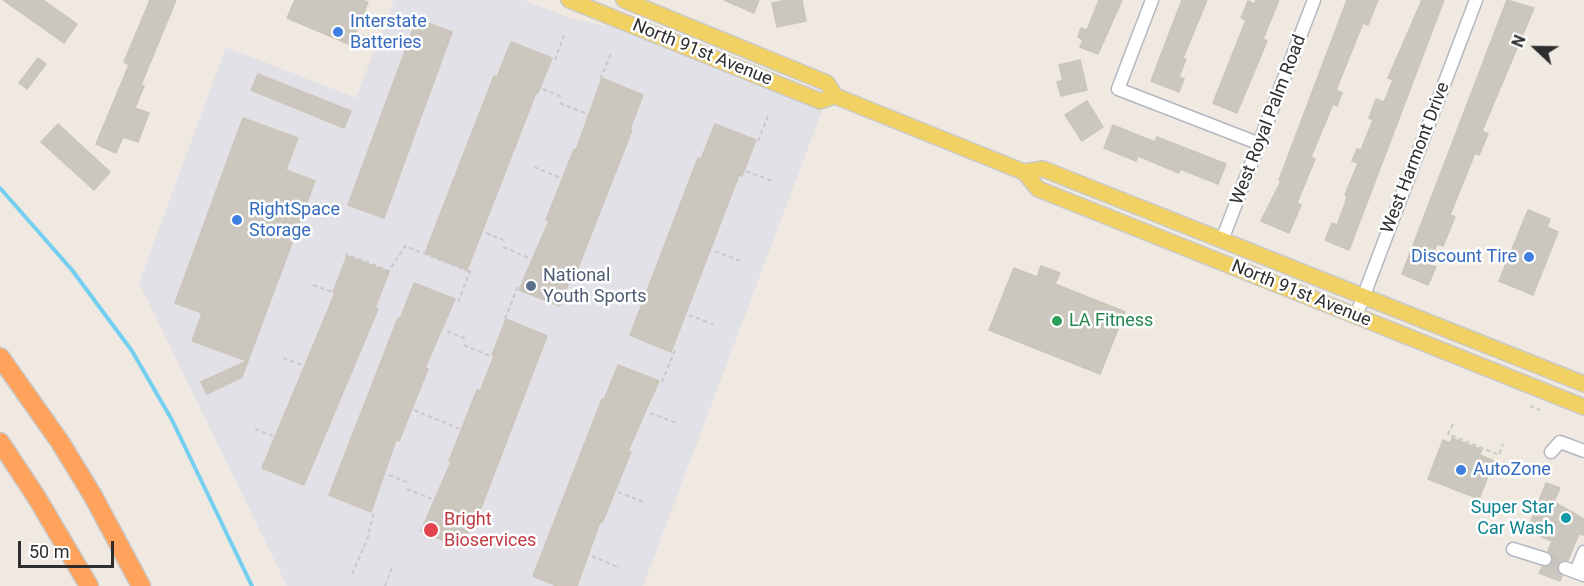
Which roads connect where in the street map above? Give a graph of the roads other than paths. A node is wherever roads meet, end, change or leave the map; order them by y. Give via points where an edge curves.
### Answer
1 (569, 0) edge
2 (624, 0) edge
3 (1152, 0) edge
4 (1314, 0) edge
5 (1476, 0) edge
6 (599, 5) edge
7 (835, 96) junction
8 (1260, 144) junction
9 (1024, 172) junction
10 (1123, 223) junction
11 (1222, 240) junction
12 (1362, 297) junction
13 (1356, 316) junction
14 (1441, 350) junction
15 (0, 357) edge
16 (1558, 374) junction
17 (1584, 384) edge
18 (1584, 407) edge
19 (0, 442) edge
20 (1584, 451) edge
21 (1551, 452) dead end
22 (1513, 549) dead end
23 (1584, 552) edge
24 (1545, 559) tunnel mouth
25 (1575, 572) edge
26 (89, 586) edge
27 (141, 586) edge

1 - 6 main road, North 91st Avenue
2 - 7 main road, North 91st Avenue via 827,82
3 - 8 street via 1118,89
4 - 8 street, West Royal Palm Road
5 - 12 street, West Harmont Drive
6 - 7 main road, North 91st Avenue via 820,101
7 - 9 main road, North 91st Avenue
8 - 11 street, West Royal Palm Road
9 - 10 main road, North 91st Avenue via 1038,189
9 - 11 main road, North 91st Avenue via 1043,169
10 - 11 main road via 1156,226 1203,243
10 - 13 main road, North 91st Avenue
11 - 12 main road, North 91st Avenue
12 - 13 street, West Harmont Drive
12 - 16 main road, North 91st Avenue
13 - 14 main road, North 91st Avenue
14 - 16 main road via 1482,357 1538,379 1551,380
14 - 18 main road, North 91st Avenue
15 - 27 highway via 66,451
16 - 17 main road, North 91st Avenue
19 - 26 highway
20 - 21 street via 1560,442
22 - 24 street
23 - 25 street

